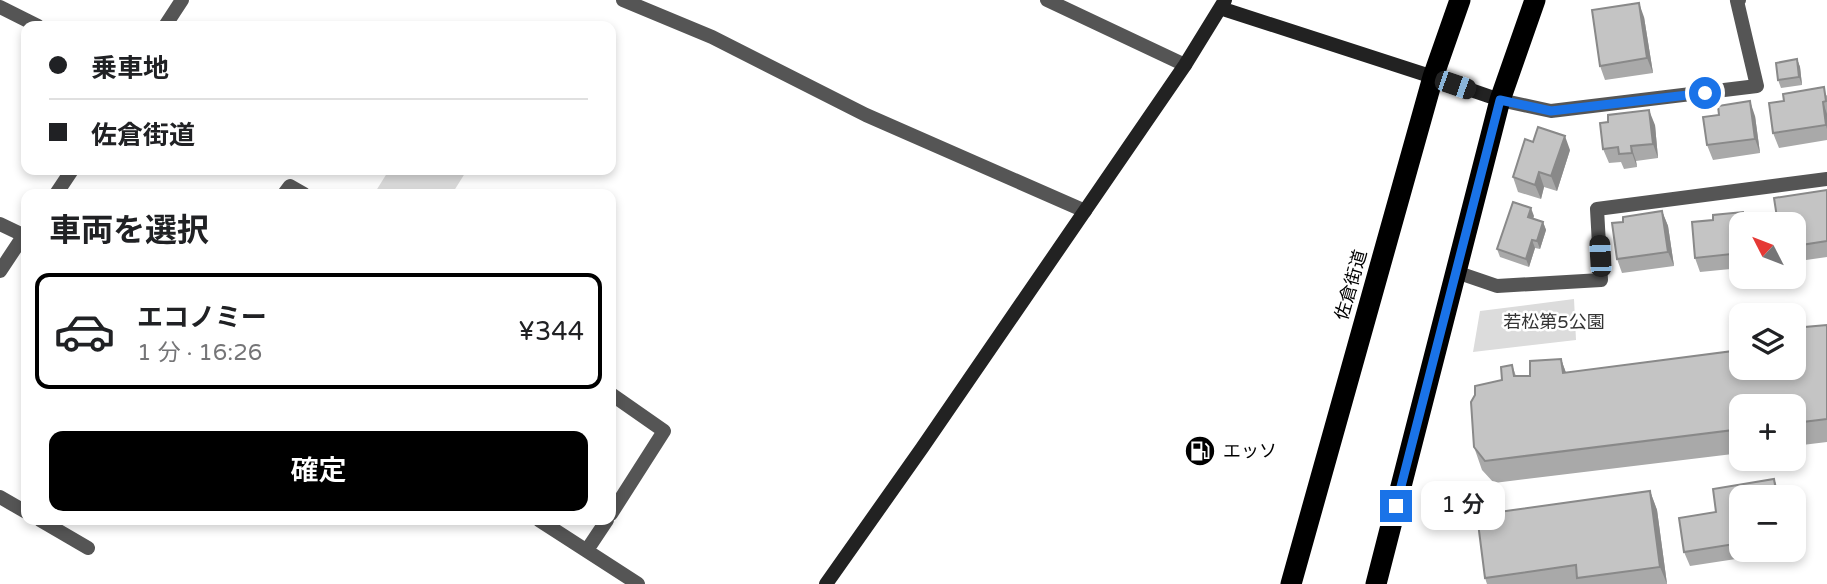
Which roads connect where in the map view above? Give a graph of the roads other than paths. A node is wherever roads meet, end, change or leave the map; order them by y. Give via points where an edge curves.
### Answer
1 (182, 0) edge
2 (624, 0) edge
3 (1047, 0) edge
4 (1460, 0) edge
5 (1535, 0) edge
6 (1740, 0) edge
7 (1222, 4) edge
8 (0, 7) edge
9 (28, 21) edge
10 (168, 21) edge
11 (1185, 65) junction
12 (1433, 77) junction
13 (1500, 100) junction
14 (1827, 179) edge
15 (1085, 211) junction
16 (0, 224) edge
17 (21, 232) edge
18 (21, 240) edge
19 (0, 271) edge
20 (1456, 272) junction
21 (616, 397) edge
22 (0, 496) edge
23 (616, 506) edge
24 (21, 509) edge
25 (49, 525) edge
26 (547, 525) edge
27 (604, 525) edge
28 (88, 548) dead end
29 (587, 550) junction
30 (638, 584) edge
31 (827, 584) edge
32 (1290, 584) edge
33 (1376, 584) edge

1 - 10 street
2 - 15 street via 712,37 866,115
3 - 11 street
4 - 12 highway, 佐倉街道
5 - 13 highway
6 - 13 street via 1757,86 1551,111
7 - 11 street
7 - 12 street
8 - 9 street
11 - 15 street
12 - 13 street
12 - 32 highway, 佐倉街道
13 - 20 highway
14 - 20 street via 1597,209 1601,280 1497,286
15 - 31 street
16 - 17 street
18 - 19 street
20 - 33 highway
21 - 23 street via 664,431
22 - 24 street
25 - 28 street
26 - 29 street
27 - 29 street
29 - 30 street

